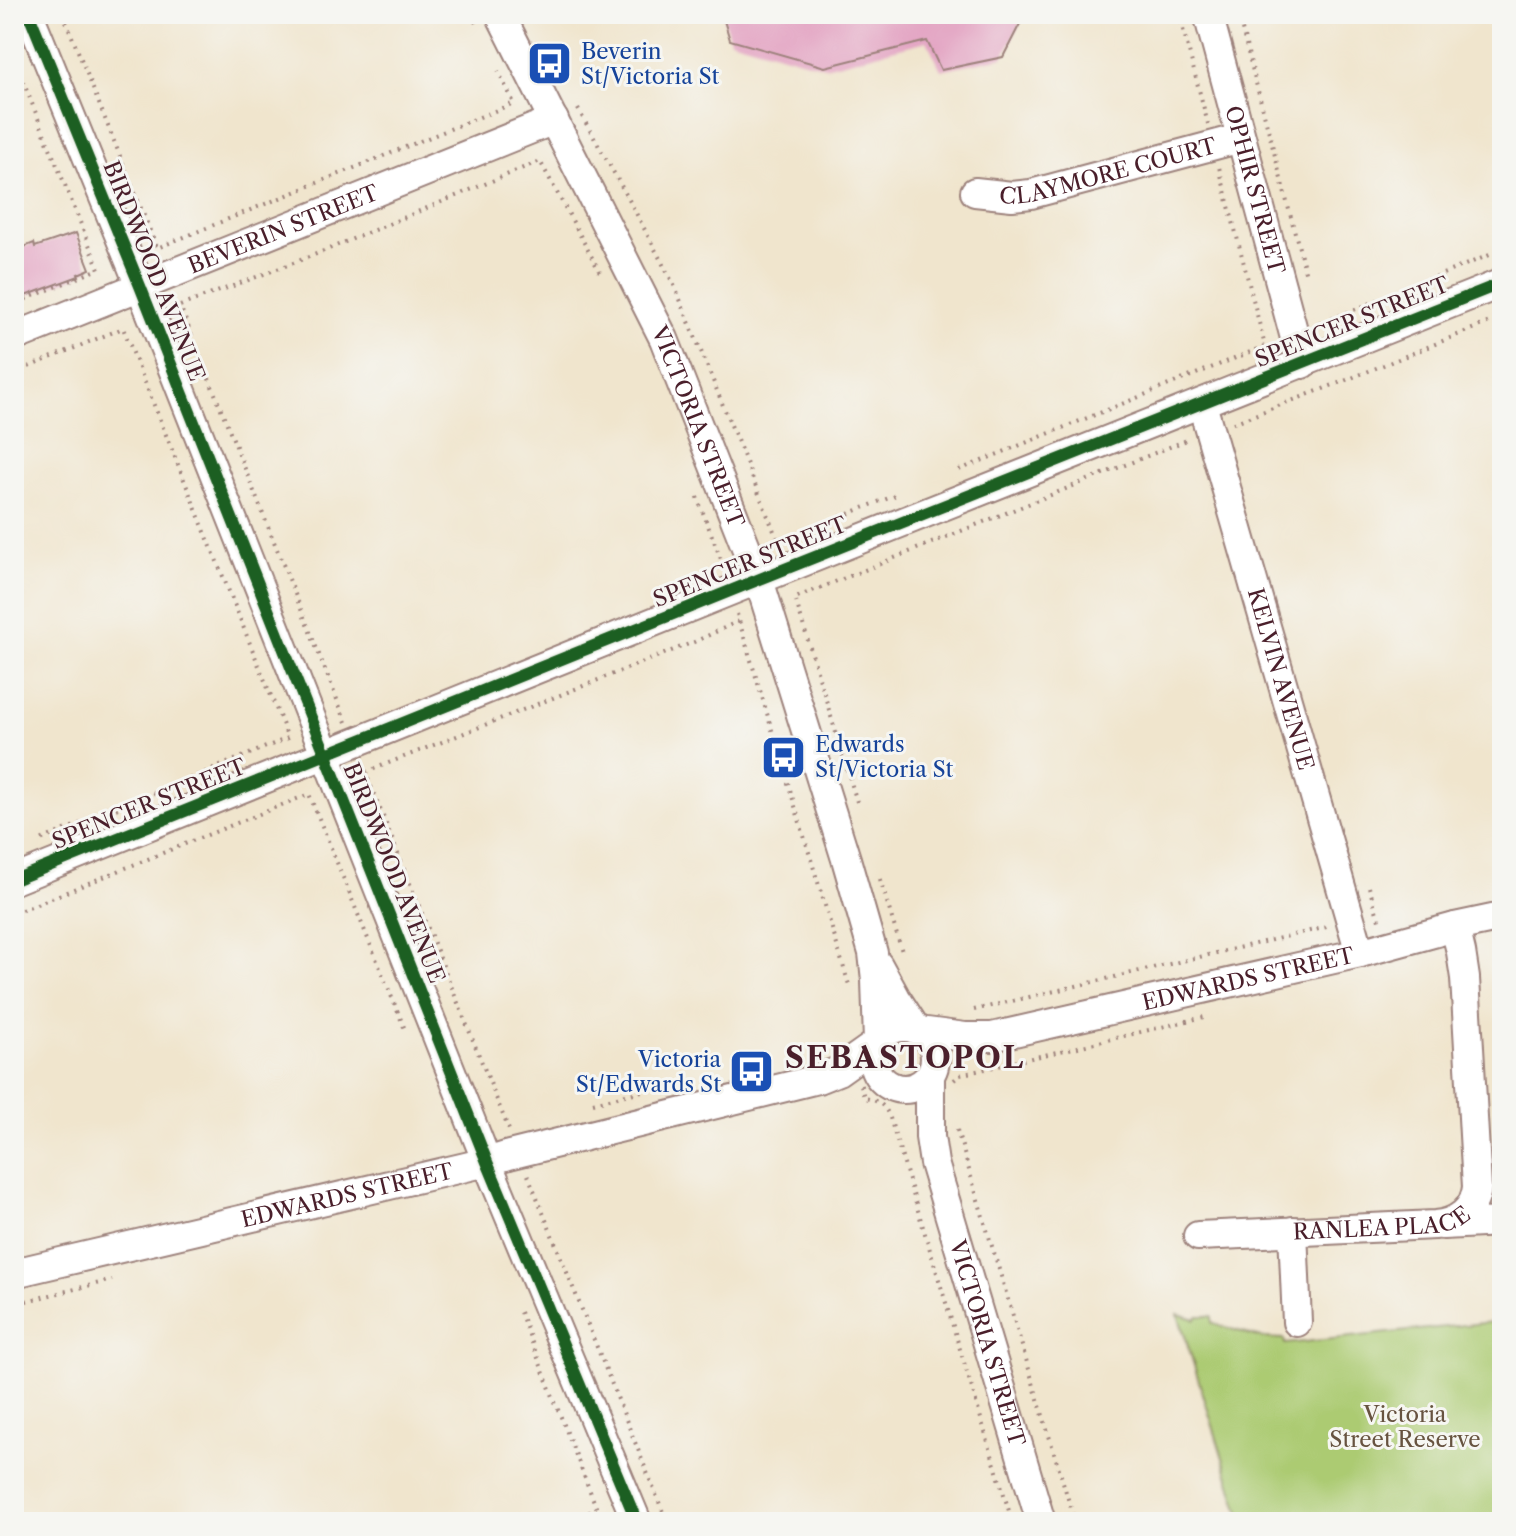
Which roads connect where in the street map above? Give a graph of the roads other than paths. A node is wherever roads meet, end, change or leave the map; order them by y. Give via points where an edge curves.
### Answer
1 (29, 14) edge
2 (500, 14) edge
3 (1208, 14) edge
4 (554, 120) junction
5 (1241, 138) junction
6 (975, 192) dead end
7 (1502, 283) edge
8 (140, 286) junction
9 (14, 337) edge
10 (1302, 364) junction
11 (1202, 404) junction
12 (759, 580) junction
13 (326, 755) junction
14 (14, 880) edge
15 (1502, 917) edge
16 (1455, 927) junction
17 (873, 953) junction
18 (1360, 953) junction
19 (917, 1030) junction
20 (992, 1037) junction
21 (877, 1043) junction
22 (938, 1077) junction
23 (818, 1079) junction
24 (877, 1081) junction
25 (487, 1162) junction
26 (934, 1163) junction
27 (1502, 1222) edge
28 (1435, 1225) junction
29 (1293, 1231) junction
30 (1198, 1236) dead end
31 (14, 1273) edge
32 (1297, 1322) dead end
33 (637, 1522) edge
34 (1041, 1522) edge

1 - 8 street, BIRDWOOD AVENUE
2 - 4 street, VICTORIA STREET
3 - 5 street, OPHIR STREET
4 - 8 street, BEVERIN STREET
4 - 12 street, VICTORIA STREET via 664,339
5 - 6 street, CLAYMORE COURT via 1031,194
5 - 10 street, OPHIR STREET
7 - 10 street, SPENCER STREET
8 - 9 street, BEVERIN STREET
8 - 13 street, BIRDWOOD AVENUE
10 - 11 street, SPENCER STREET
11 - 12 street, SPENCER STREET
11 - 18 street, KELVIN AVENUE
12 - 13 street, SPENCER STREET
12 - 17 street, VICTORIA STREET
13 - 14 street, SPENCER STREET
13 - 25 street, BIRDWOOD AVENUE
15 - 16 street, EDWARDS STREET
16 - 18 street, EDWARDS STREET
16 - 28 street, RANLEA PLACE via 1465,978 1477,1191 1459,1218
17 - 19 street, VICTORIA STREET
17 - 21 street, VICTORIA STREET
18 - 20 street, EDWARDS STREET
19 - 20 street, EDWARDS STREET
19 - 21 street via 897,1028
19 - 22 street via 934,1048
20 - 22 street, EDWARDS STREET
21 - 23 street, EDWARDS STREET via 847,1066
21 - 24 street
22 - 24 street via 900,1089
22 - 26 street, VICTORIA STREET via 930,1137
23 - 24 street, EDWARDS STREET
23 - 25 street, EDWARDS STREET
24 - 26 street, VICTORIA STREET via 917,1127
25 - 31 street, EDWARDS STREET
25 - 33 street, BIRDWOOD AVENUE
26 - 34 street, VICTORIA STREET
27 - 28 street
28 - 29 street, RANLEA PLACE
29 - 30 street, RANLEA PLACE
29 - 32 street

